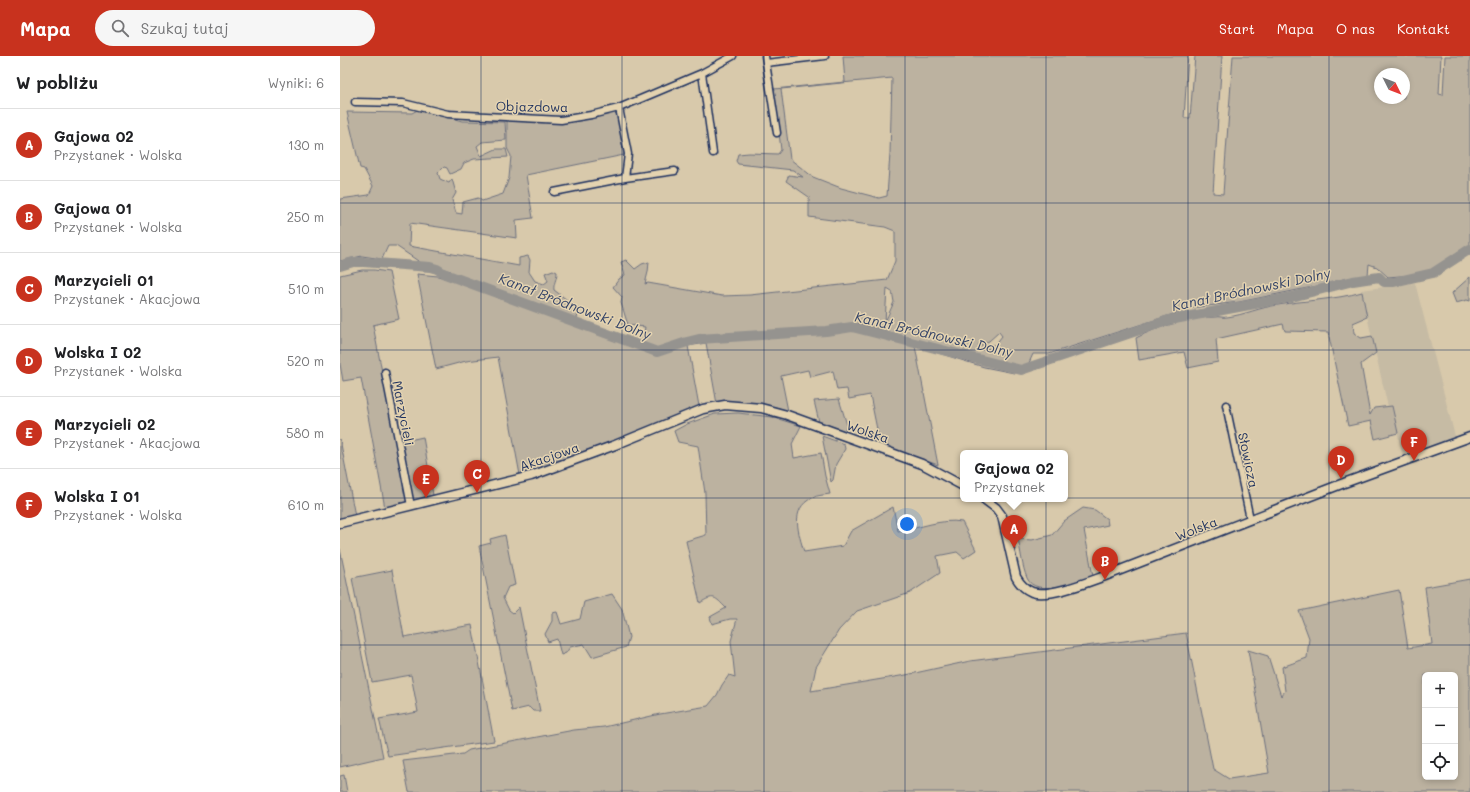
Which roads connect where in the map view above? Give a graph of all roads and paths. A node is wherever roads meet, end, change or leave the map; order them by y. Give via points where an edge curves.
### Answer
1 (732, 56) edge
2 (825, 56) edge
3 (766, 59) edge
4 (702, 73) junction
5 (355, 102) dead end
6 (619, 108) junction
7 (777, 133) dead end
8 (713, 153) dead end
9 (675, 171) dead end
10 (625, 178) junction
11 (554, 192) dead end
12 (385, 372) dead end
13 (1226, 405) dead end
14 (761, 408) joint
15 (1470, 437) edge
16 (960, 484) edge
17 (988, 502) edge
18 (410, 506) junction
19 (1250, 520) junction
20 (340, 523) edge

1 - 4 street, Objazdowa
2 - 3 street
3 - 7 street
4 - 6 street, Objazdowa
4 - 8 street
5 - 6 street, Objazdowa via 403,103 448,114 561,120
6 - 10 street via 628,154
9 - 10 street
10 - 11 street
12 - 18 street, Marzycieli
13 - 19 street, Słowicza
14 - 16 street, Wolska via 904,456
14 - 18 street, Akacjowa via 725,405 703,409 615,446 531,476
15 - 19 street, Wolska
17 - 19 street, Wolska via 1002,516 1019,583 1028,590 1040,593 1076,586 1105,576
18 - 20 street, Akacjowa

